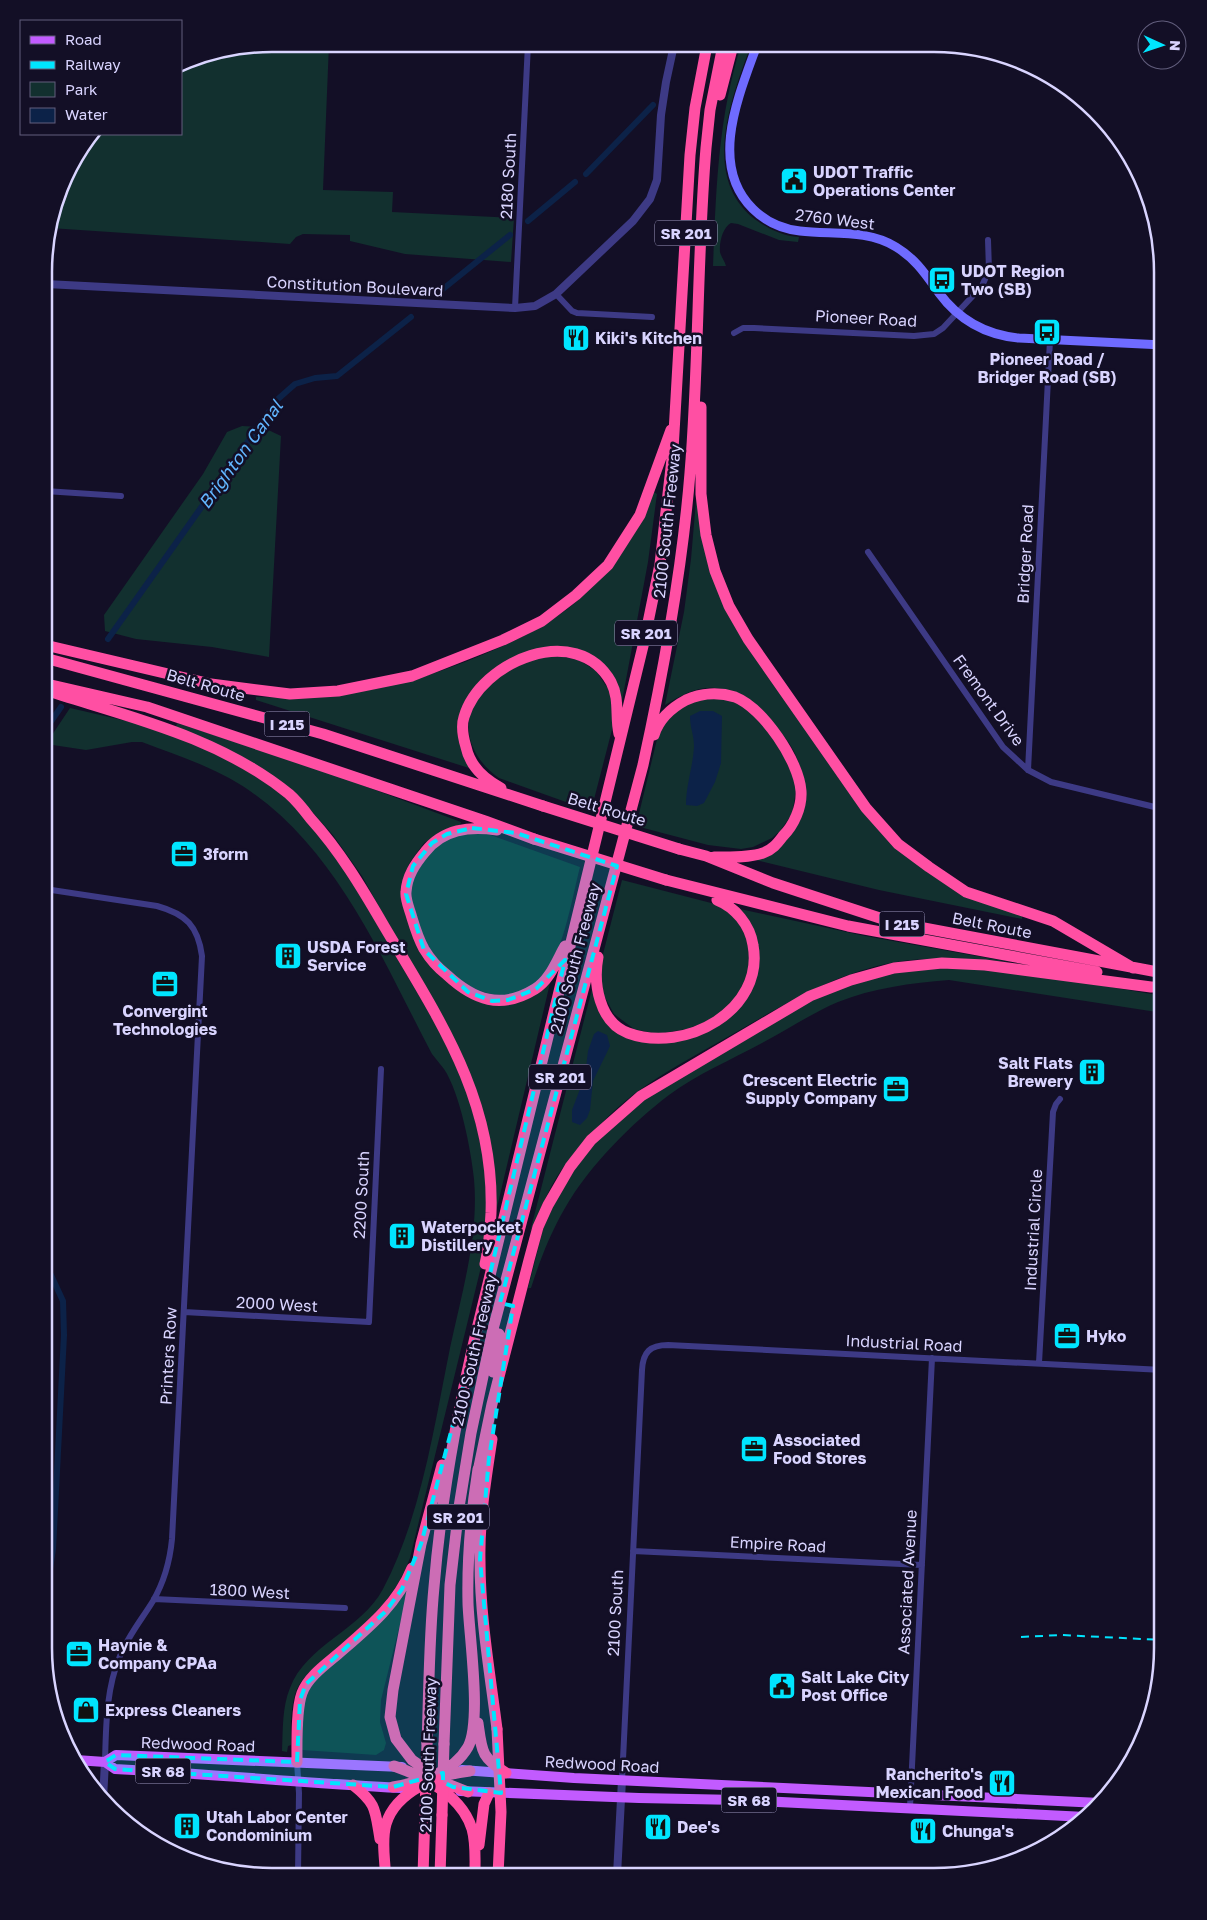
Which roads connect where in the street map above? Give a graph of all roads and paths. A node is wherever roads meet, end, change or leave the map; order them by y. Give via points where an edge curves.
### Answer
1 (528, 52) edge
2 (673, 52) edge
3 (705, 52) edge
4 (722, 52) edge
5 (731, 52) edge
6 (754, 52) edge
7 (702, 215) junction
8 (988, 240) dead end
9 (52, 284) edge
10 (556, 294) junction
11 (515, 308) junction
12 (957, 313) junction
13 (652, 317) dead end
14 (734, 333) dead end
15 (698, 337) junction
16 (1050, 340) junction
17 (1154, 345) edge
18 (675, 416) junction
19 (52, 491) edge
20 (121, 496) dead end
21 (868, 552) dead end
22 (52, 647) edge
23 (52, 660) edge
24 (52, 685) edge
25 (52, 692) edge
26 (620, 741) junction
27 (643, 765) junction
28 (1028, 770) junction
29 (525, 800) junction
30 (1154, 807) edge
31 (516, 833) junction
32 (706, 856) junction
33 (618, 860) junction
34 (678, 884) junction
35 (52, 889) edge
36 (574, 928) junction
37 (1133, 968) junction
38 (1154, 972) edge
39 (1154, 983) edge
40 (1154, 984) edge
41 (382, 1069) dead end
42 (1060, 1100) dead end
43 (502, 1295) junction
44 (184, 1312) junction
45 (369, 1322) joint
46 (476, 1333) junction
47 (507, 1346) junction
48 (646, 1352) joint
49 (932, 1358) junction
50 (1039, 1363) junction
51 (1154, 1369) edge
52 (462, 1391) junction
53 (477, 1476) junction
54 (421, 1544) junction
55 (633, 1551) junction
56 (922, 1565) junction
57 (154, 1599) junction
58 (345, 1608) dead end
59 (474, 1699) junction
60 (84, 1761) edge
61 (105, 1762) junction
62 (297, 1762) junction
63 (394, 1766) joint
64 (447, 1769) junction
65 (470, 1771) junction
66 (506, 1773) junction
67 (429, 1777) junction
68 (622, 1780) junction
69 (298, 1782) junction
70 (353, 1785) junction
71 (393, 1787) junction
72 (104, 1788) edge
73 (418, 1789) junction
74 (443, 1790) junction
75 (468, 1792) junction
76 (489, 1793) junction
77 (910, 1793) junction
78 (621, 1797) junction
79 (1090, 1802) edge
80 (910, 1808) junction
81 (1075, 1816) edge
82 (298, 1868) edge
83 (385, 1868) edge
84 (385, 1868) edge
85 (423, 1868) edge
86 (440, 1868) edge
87 (475, 1868) edge
88 (476, 1868) edge
89 (498, 1868) edge
90 (617, 1868) edge

1 - 11 street, 2180 South
2 - 10 street, Constitution Boulevard via 662,107 657,180 650,199 633,221
3 - 18 highway, 2100 South Freeway / SR 201 via 690,155
4 - 7 highway, 2100 South Freeway / SR 201 via 707,131
5 - 7 highway via 715,118
6 - 12 main road, 2760 West via 737,101 731,132 734,180 747,202 760,215 785,228 866,235 888,242 921,267
7 - 15 highway, 2100 South Freeway / SR 201
8 - 12 street, Pioneer Road via 989,264 985,281
9 - 11 street, Constitution Boulevard
10 - 11 street, Constitution Boulevard via 535,306
10 - 13 street via 577,313
12 - 14 street, Pioneer Road via 943,328 928,336 754,328 743,328
12 - 16 main road via 995,334
15 - 27 highway, 2100 South Freeway / SR 201 via 690,474 676,592
15 - 37 highway via 701,494 706,535 715,571 729,606 748,639 866,808 898,844 966,892 1052,921
16 - 17 main road
16 - 28 street, Bridger Road
18 - 22 highway via 640,515 608,565 542,621 412,676 338,690 290,694 211,684
18 - 26 highway, 2100 South Freeway / SR 201 via 660,564
19 - 20 street
21 - 28 street, Fremont Drive via 1003,747
23 - 29 highway, Belt Route / I 215 via 323,734
24 - 31 highway, Belt Route / I 215 via 146,707
25 - 46 highway via 190,737 255,770 290,795 327,836 355,877 453,1046 480,1114 492,1189 488,1252 480,1288
26 - 29 highway via 615,691 598,666 583,656 556,651 536,654 496,673 471,700 464,718 463,736 474,766 494,784
26 - 36 highway, 2100 South Freeway / SR 201
27 - 32 highway via 657,726 678,704 696,695 735,697 753,709 785,747 801,790 800,803 789,830 764,853
27 - 33 highway, 2100 South Freeway / SR 201
28 - 30 street, Fremont Drive via 1065,787
29 - 32 highway, Belt Route / I 215, bridge
31 - 34 highway, Belt Route / I 215, bridge
31 - 36 highway via 484,828 458,830 432,843 413,866 406,894 424,950 438,967 468,992 492,1001 508,1000 536,989 544,981
32 - 37 highway, Belt Route / I 215 via 773,883 892,922
33 - 34 highway via 596,968 597,990 610,1019 627,1032 640,1036 669,1037 719,1021 741,1000 749,986 756,958 752,940 739,915 728,904
33 - 43 highway, 2100 South Freeway / SR 201
34 - 39 highway, Belt Route / I 215 via 848,926
35 - 44 street, Printers Row via 172,910 185,918 199,937 203,960
36 - 46 highway, 2100 South Freeway / SR 201
37 - 38 highway, Belt Route / I 215
40 - 47 highway via 942,963 894,968 810,996 641,1096 591,1140 558,1186 538,1227
41 - 45 street, 2200 South
42 - 50 street, Industrial Circle via 1054,1112
43 - 53 highway via 498,1343
43 - 86 highway, 2100 South Freeway / SR 201, bridge via 471,1433 450,1585
44 - 45 street, 2000 West
44 - 57 street, Printers Row via 172,1539 167,1566
46 - 52 highway, 2100 South Freeway / SR 201
47 - 53 highway
47 - 89 highway, bridge via 481,1529 480,1589 500,1765
48 - 49 street, Industrial Road via 656,1346 668,1345
48 - 55 street, 2100 South via 642,1370
49 - 50 street, Industrial Road
49 - 56 street, Associated Avenue
50 - 51 street, Industrial Road
52 - 54 highway
52 - 85 highway, 2100 South Freeway / SR 201, bridge via 437,1548 430,1644
53 - 59 highway via 468,1593
54 - 62 highway via 406,1581 386,1611 306,1684 300,1700
54 - 67 highway via 390,1712 396,1739
55 - 56 street, Empire Road
55 - 68 street, 2100 South
56 - 77 street, Associated Avenue
57 - 58 street, 1800 West
57 - 61 street, Printers Row via 127,1642 114,1671 109,1695
59 - 64 highway via 471,1741 460,1758
59 - 66 highway via 484,1754
60 - 61 main road, Redwood Road / SR 68
61 - 62 main road, Redwood Road / SR 68 via 116,1756
61 - 69 main road, Redwood Road / SR 68 via 115,1769
61 - 72 street
62 - 63 main road, Redwood Road / SR 68
62 - 69 street
63 - 67 highway
64 - 65 main road, Redwood Road / SR 68
64 - 67 highway
65 - 66 main road, Redwood Road / SR 68
65 - 67 highway
66 - 68 main road, Redwood Road / SR 68
67 - 71 highway
67 - 73 highway
67 - 74 highway
67 - 75 highway
68 - 77 main road, Redwood Road / SR 68
68 - 78 street, 2100 South
69 - 70 main road, Redwood Road / SR 68
69 - 82 street
70 - 71 main road, Redwood Road / SR 68
70 - 84 highway via 369,1798 375,1808
71 - 73 main road, Redwood Road / SR 68
73 - 74 main road, Redwood Road / SR 68
73 - 83 highway via 401,1801 388,1818 384,1832
74 - 75 main road, Redwood Road / SR 68
74 - 87 highway via 461,1809 470,1825 475,1844
75 - 76 main road, Redwood Road / SR 68
76 - 78 main road, Redwood Road / SR 68
76 - 88 highway via 484,1804
77 - 79 main road, Redwood Road / SR 68
77 - 80 street, Associated Avenue
78 - 80 main road, Redwood Road / SR 68
78 - 90 street, 2100 South
80 - 81 main road, Redwood Road / SR 68

